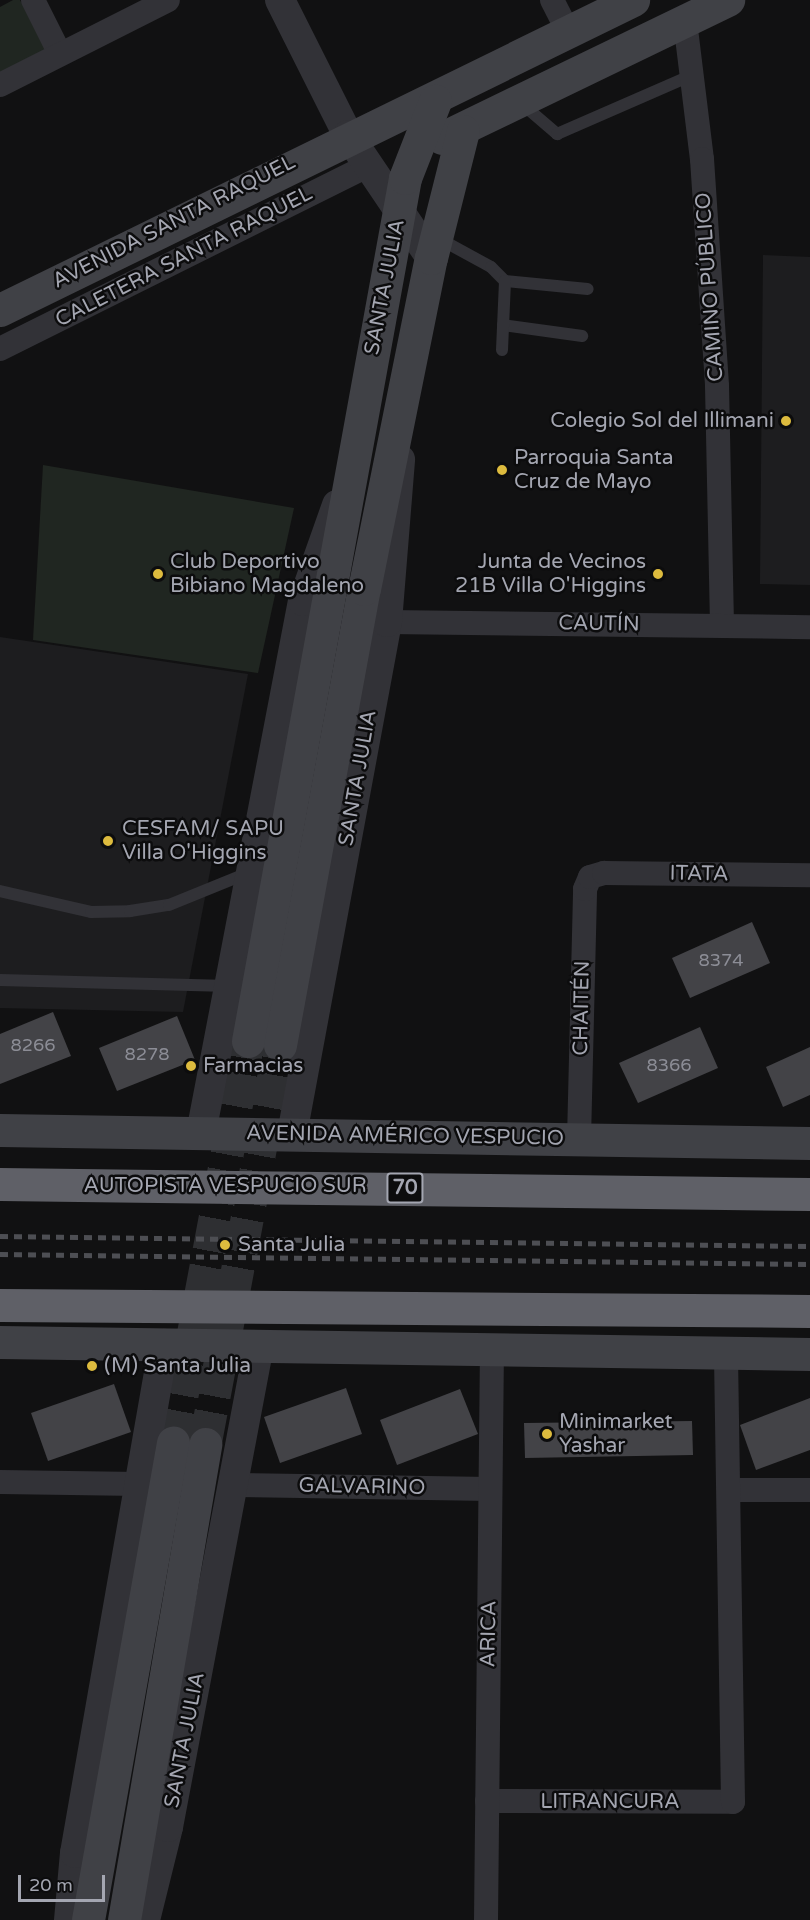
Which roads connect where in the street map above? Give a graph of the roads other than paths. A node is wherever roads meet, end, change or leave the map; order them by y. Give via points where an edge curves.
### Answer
1 (33, 0) edge
2 (168, 0) edge
3 (280, 0) edge
4 (552, 0) edge
5 (633, 0) edge
6 (728, 0) edge
7 (685, 21) junction
8 (569, 33) junction
9 (60, 54) junction
10 (692, 75) junction
11 (0, 85) edge
12 (435, 101) junction
13 (521, 103) junction
14 (463, 131) junction
15 (348, 135) junction
16 (415, 143) junction
17 (369, 165) junction
18 (400, 209) junction
19 (433, 247) junction
20 (505, 281) junction
21 (588, 290) dead end
22 (0, 310) edge
23 (503, 325) junction
24 (582, 336) dead end
25 (0, 350) edge
26 (501, 350) dead end
27 (400, 419) junction
28 (350, 472) junction
29 (387, 622) junction
30 (722, 626) junction
31 (810, 627) edge
32 (251, 872) junction
33 (810, 875) edge
34 (590, 877) joint
35 (0, 891) edge
36 (0, 980) edge
37 (230, 986) junction
38 (248, 1041) tunnel mouth
39 (280, 1045) tunnel mouth
40 (0, 1130) edge
41 (201, 1133) junction
42 (292, 1134) junction
43 (579, 1139) junction
44 (810, 1143) edge
45 (0, 1184) edge
46 (810, 1194) edge
47 (0, 1305) edge
48 (810, 1311) edge
49 (0, 1342) edge
50 (164, 1344) junction
51 (259, 1346) junction
52 (492, 1349) junction
53 (726, 1353) junction
54 (810, 1354) edge
55 (173, 1443) tunnel mouth
56 (205, 1444) tunnel mouth
57 (0, 1482) edge
58 (139, 1484) junction
59 (233, 1485) junction
60 (490, 1489) junction
61 (729, 1490) junction
62 (810, 1490) edge
63 (487, 1801) junction
64 (69, 1920) edge
65 (88, 1920) edge
66 (124, 1920) edge
67 (145, 1920) edge
68 (486, 1920) edge

1 - 9 street
2 - 9 street
3 - 15 street, SANTA JULIA
4 - 8 street
5 - 8 main road, AVENIDA SANTA RAQUEL
6 - 7 main road
7 - 10 street, CAMINO PÚBLICO
7 - 13 main road
8 - 12 main road, AVENIDA SANTA RAQUEL
9 - 11 street
10 - 13 lane via 557,134
10 - 30 street, CAMINO PÚBLICO via 717,386
12 - 15 main road, AVENIDA SANTA RAQUEL
12 - 16 main road, SANTA JULIA
13 - 14 main road
14 - 16 main road
14 - 19 main road, SANTA JULIA
15 - 16 main road
15 - 17 street, SANTA JULIA
15 - 22 main road, AVENIDA SANTA RAQUEL
16 - 18 main road, SANTA JULIA
17 - 18 street, SANTA JULIA
17 - 25 street, CALETERA SANTA RAQUEL
18 - 19 street, SANTA JULIA
18 - 28 main road, SANTA JULIA
19 - 20 lane via 491,267
19 - 27 main road, SANTA JULIA
20 - 21 lane
20 - 23 lane
23 - 24 lane
23 - 26 lane
27 - 29 street, SANTA JULIA via 397,541
27 - 39 main road, SANTA JULIA
28 - 32 street, SANTA JULIA via 303,601
28 - 38 main road, SANTA JULIA
29 - 30 street, CAUTÍN
29 - 42 street, SANTA JULIA
30 - 31 street, CAUTÍN
32 - 35 lane via 169,905 130,911 91,912
32 - 37 street, SANTA JULIA
33 - 34 street, ITATA via 604,873
34 - 43 street, CHAITÉN via 585,889
36 - 37 lane
37 - 41 street, SANTA JULIA
40 - 41 main road, AVENIDA AMÉRICO VESPUCIO
41 - 42 main road, AVENIDA AMÉRICO VESPUCIO
42 - 43 main road, AVENIDA AMÉRICO VESPUCIO
43 - 44 main road, AVENIDA AMÉRICO VESPUCIO
45 - 46 highway, AUTOPISTA VESPUCIO SUR / 70
47 - 48 highway
49 - 50 main road
50 - 51 main road
50 - 58 street
51 - 52 main road
51 - 59 street, SANTA JULIA
52 - 53 main road
52 - 60 street, ARICA
53 - 54 main road
53 - 61 street
55 - 65 main road
56 - 66 main road, SANTA JULIA
57 - 58 street
58 - 64 street via 75,1853
59 - 60 street, GALVARINO
59 - 67 street, SANTA JULIA via 168,1827
60 - 63 street, ARICA
61 - 62 street
61 - 63 street, LITRANCURA via 733,1802
63 - 68 street, ARICA

